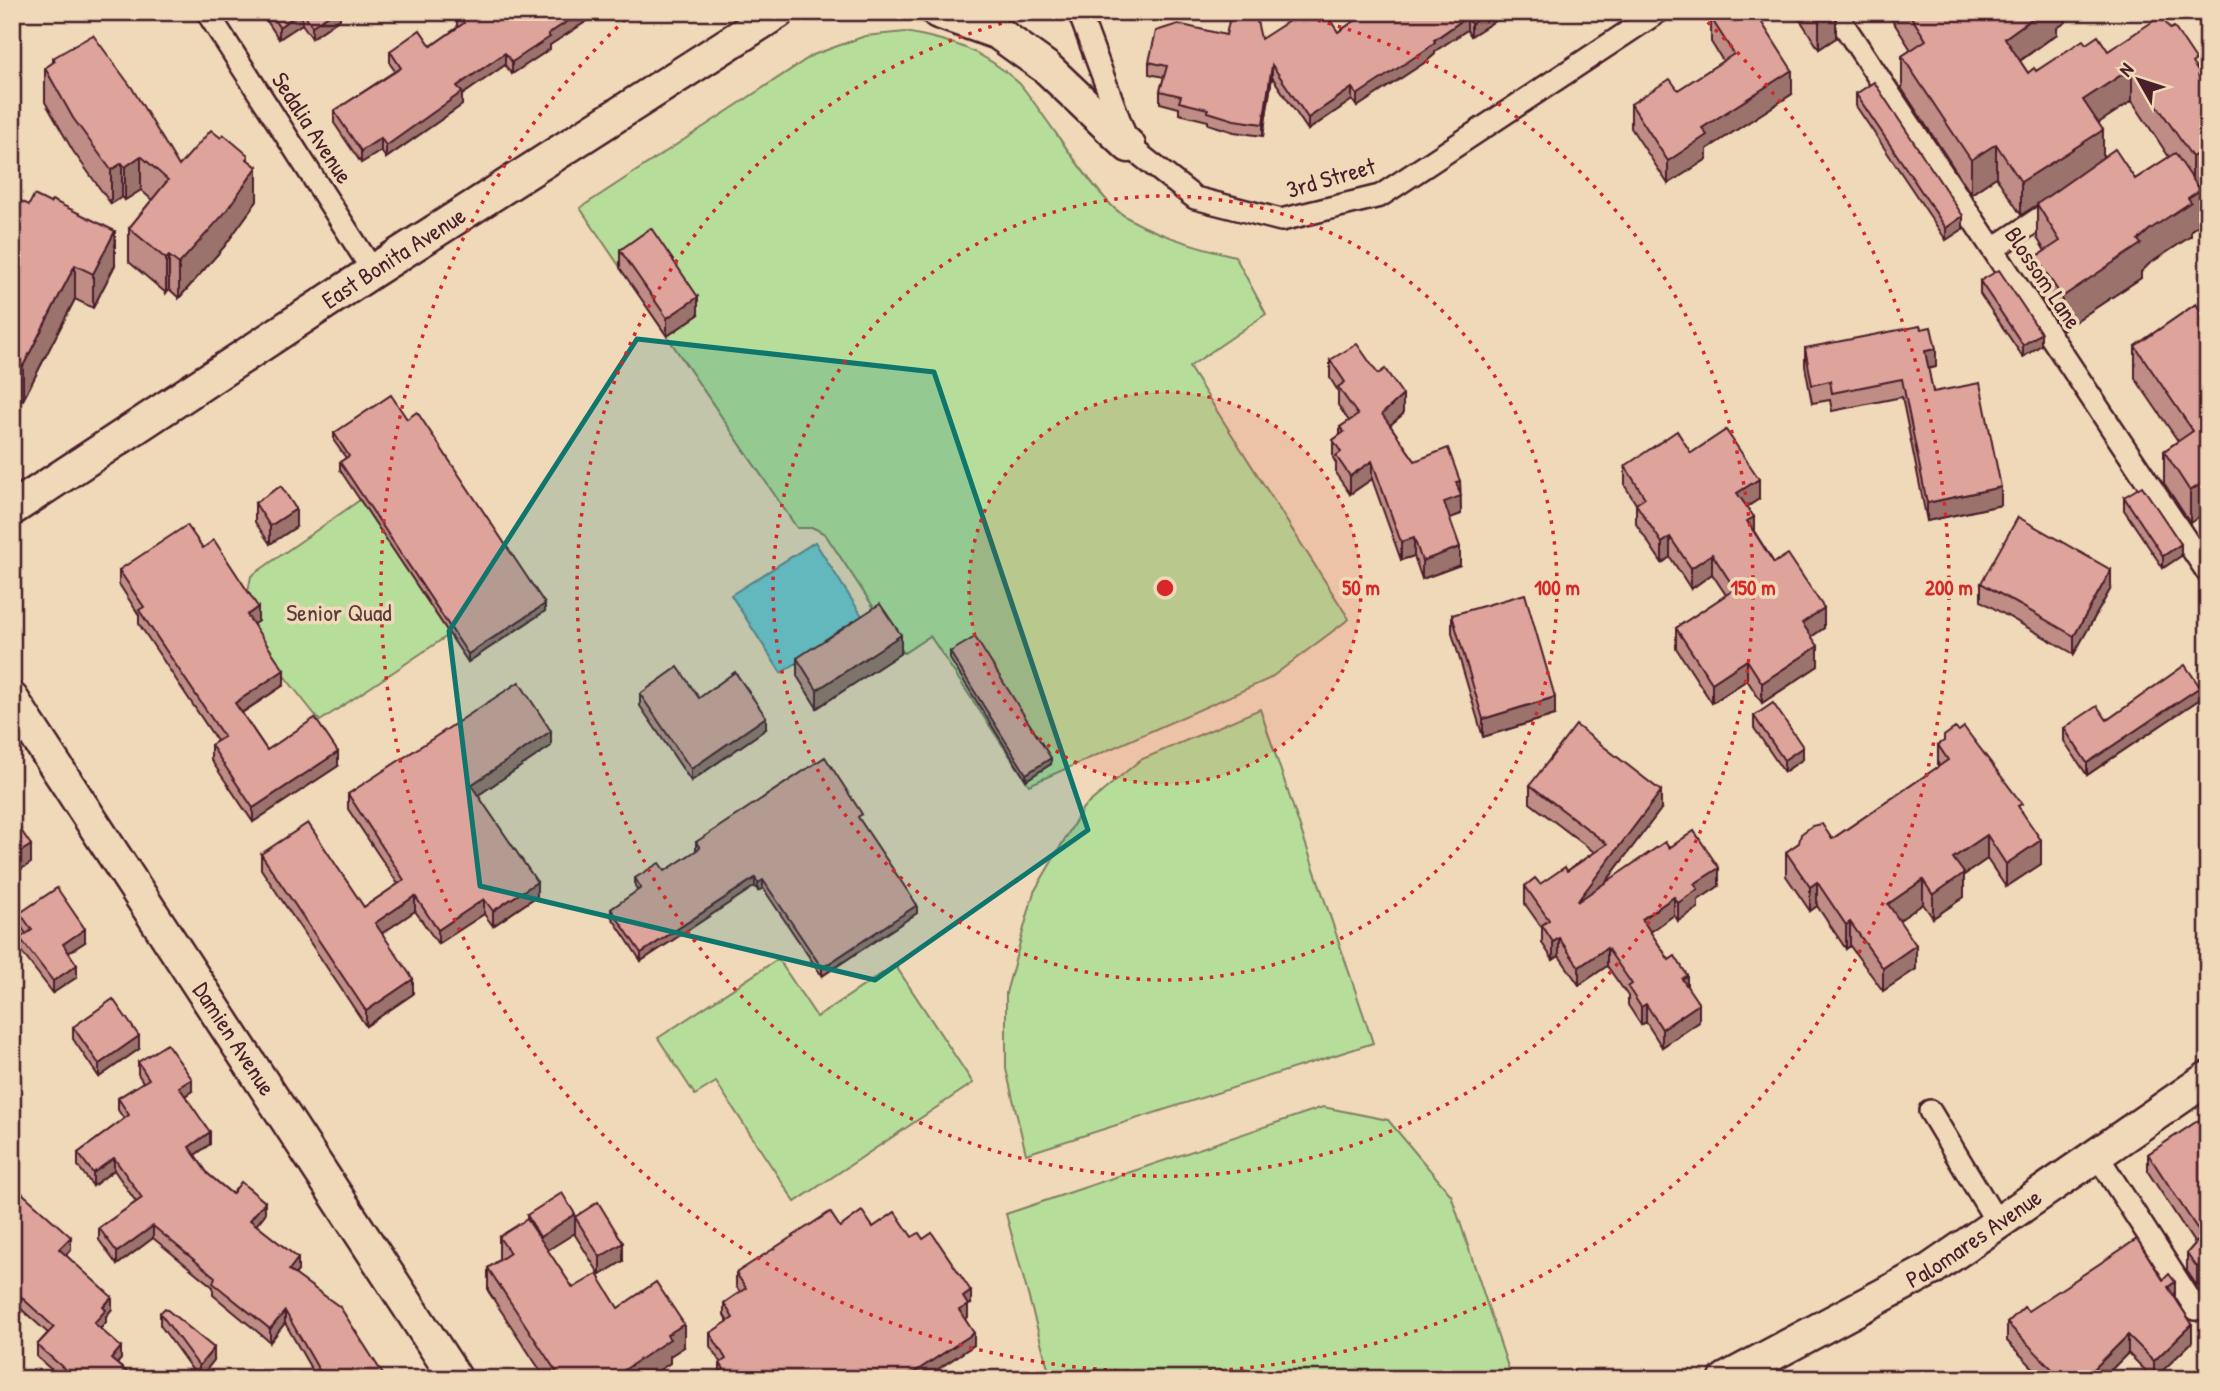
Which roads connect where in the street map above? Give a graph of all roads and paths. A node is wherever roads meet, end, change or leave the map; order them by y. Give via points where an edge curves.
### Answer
1 (207, 12) edge
2 (778, 12) edge
3 (939, 12) edge
4 (1079, 12) edge
5 (1658, 12) edge
6 (1835, 12) edge
7 (1129, 146) junction
8 (2082, 190) edge
9 (1993, 249) junction
10 (373, 271) junction
11 (12, 509) edge
12 (2208, 573) edge
13 (12, 699) edge
14 (2208, 1078) edge
15 (1930, 1111) dead end
16 (2096, 1155) junction
17 (1998, 1224) junction
18 (2196, 1309) dead end
19 (456, 1379) edge
20 (1726, 1379) edge

1 - 10 street, Sedalia Avenue
2 - 10 street, East Bonita Avenue
3 - 7 street via 998,33 1048,69
4 - 7 street
5 - 7 street, 3rd Street via 1380,196 1281,220 1195,198
6 - 9 street, Blossom Lane
8 - 9 street
9 - 12 street, Blossom Lane
10 - 11 street, East Bonita Avenue
13 - 19 street, Damien Avenue
14 - 16 street, Palomares Avenue
15 - 17 street
16 - 17 street, Palomares Avenue
16 - 18 street
17 - 20 street, Palomares Avenue via 1930,1270

